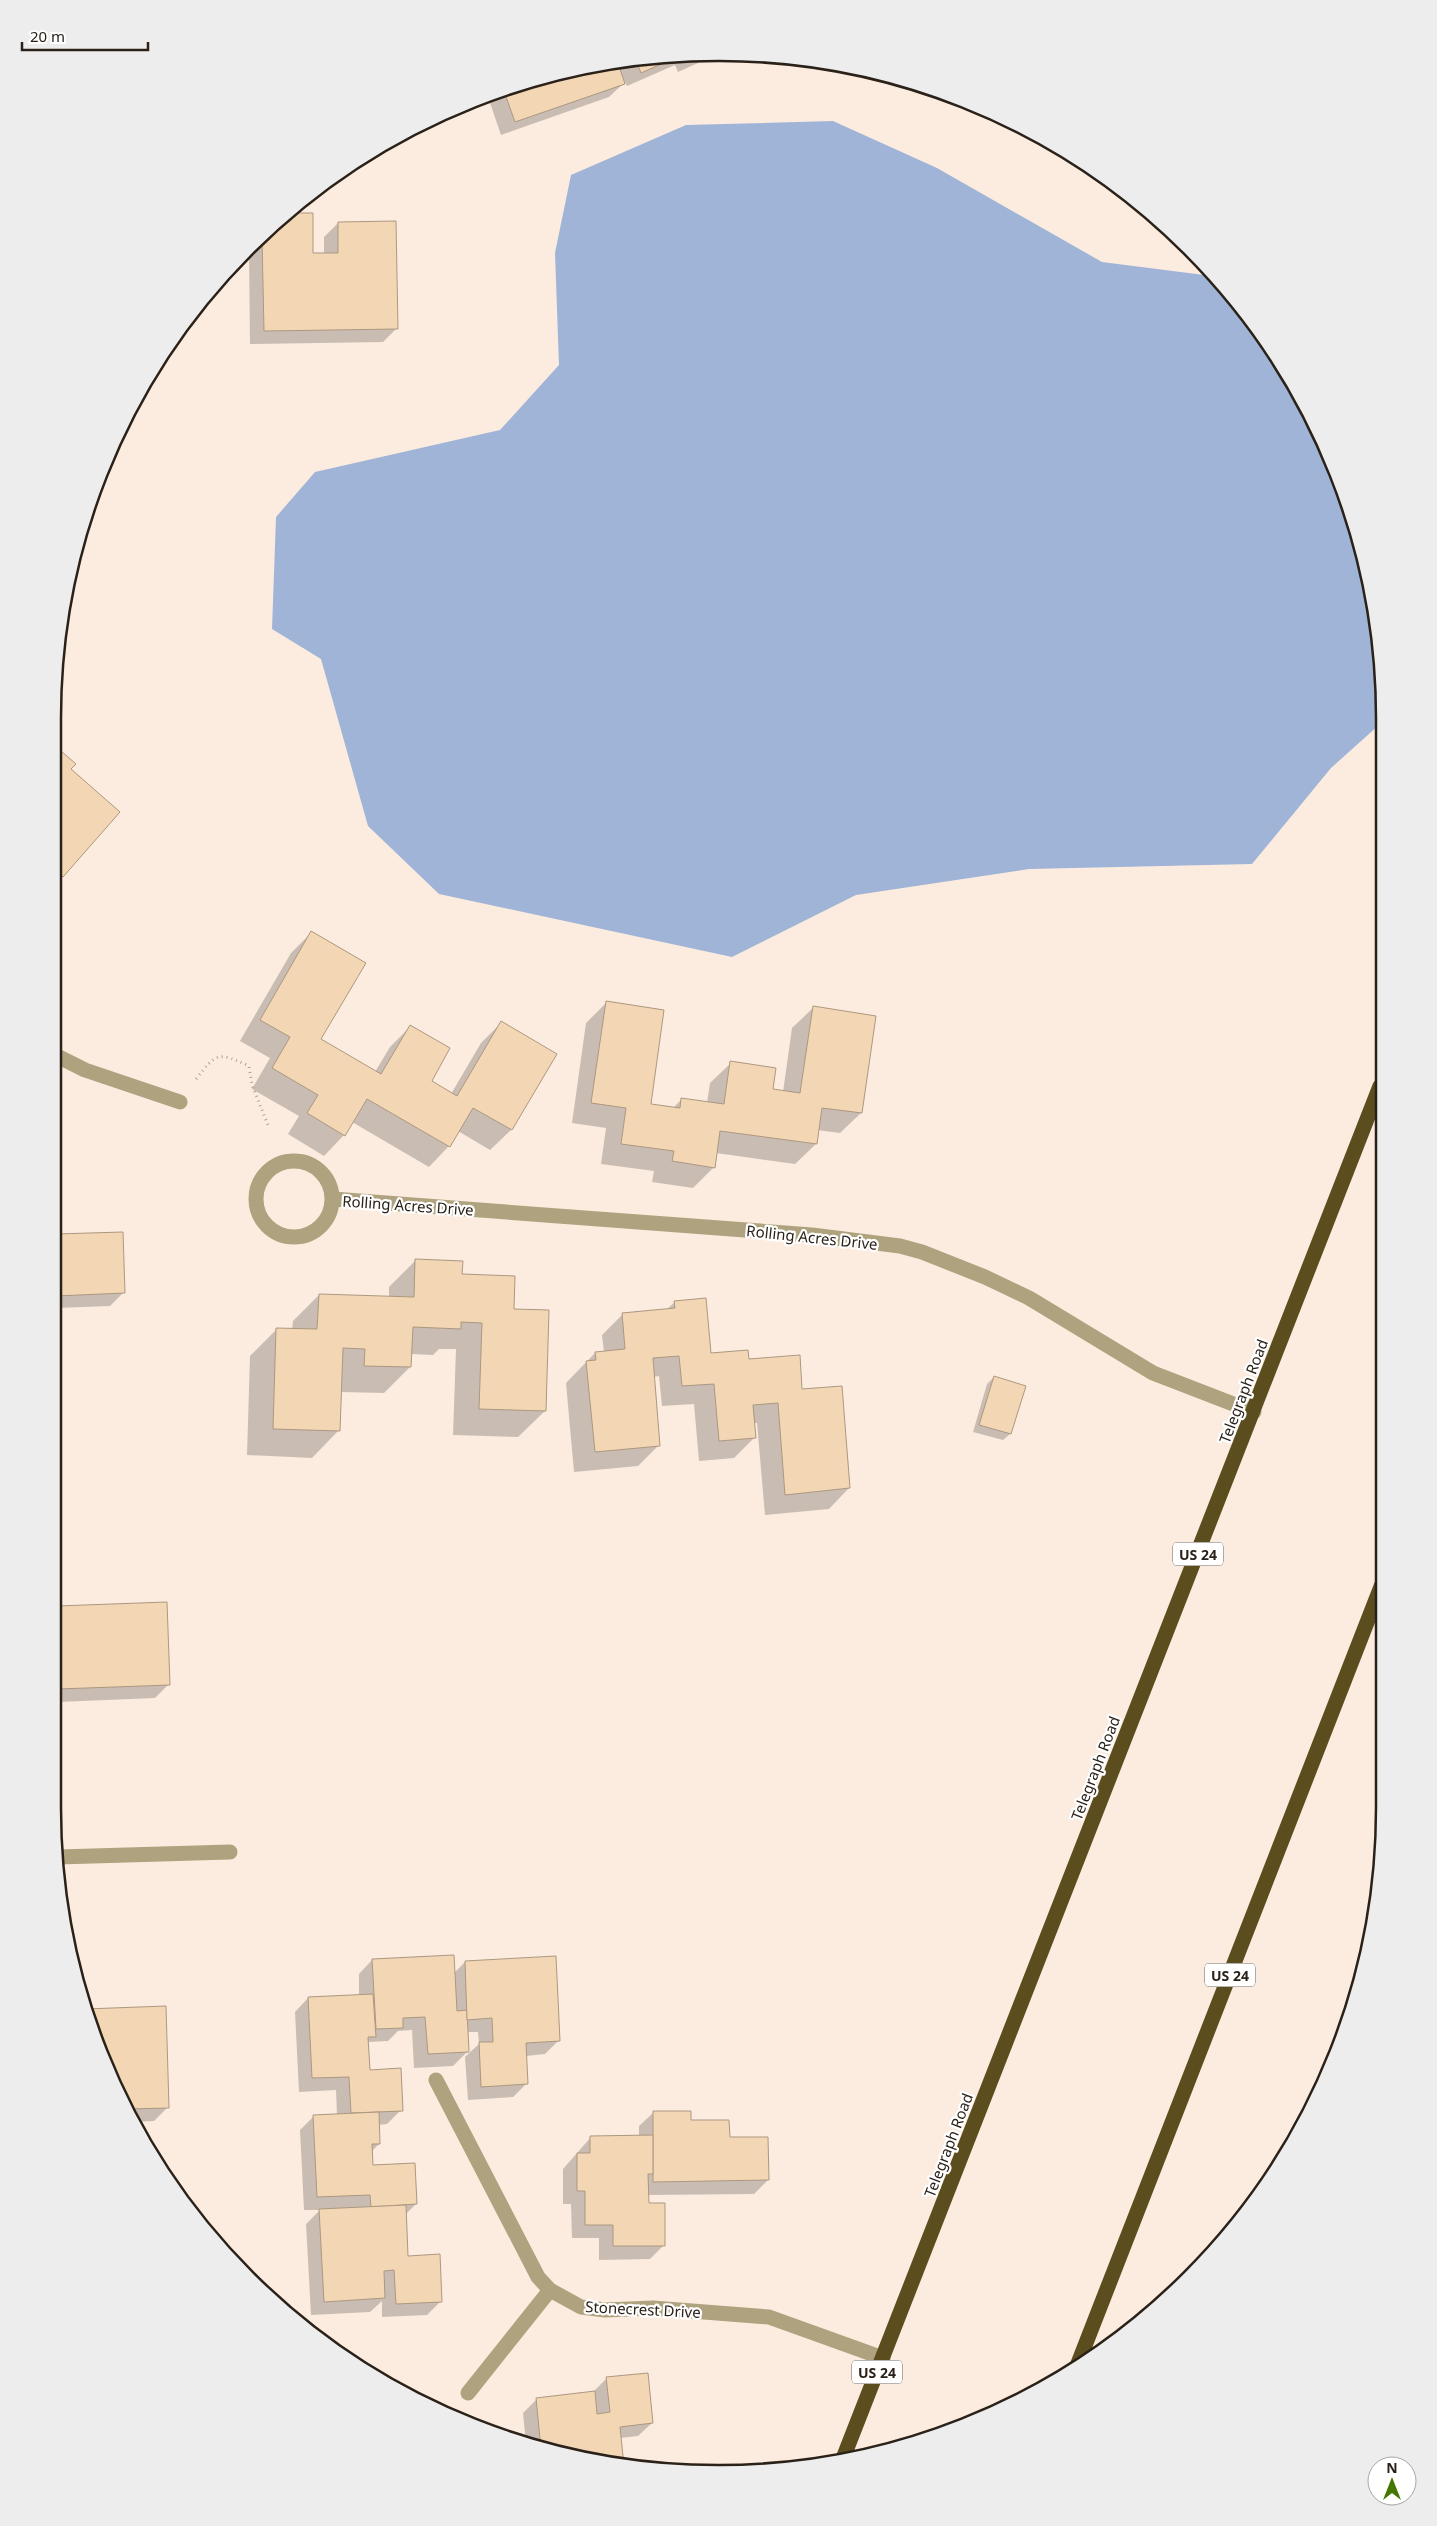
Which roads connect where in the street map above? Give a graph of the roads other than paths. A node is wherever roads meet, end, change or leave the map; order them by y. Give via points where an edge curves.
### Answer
1 (61, 1058) edge
2 (1376, 1096) edge
3 (180, 1102) road end
4 (333, 1199) junction
5 (1254, 1412) junction
6 (1376, 1599) edge
7 (230, 1852) dead end
8 (64, 1857) edge
9 (436, 2080) dead end
10 (550, 2290) junction
11 (1081, 2356) edge
12 (883, 2358) junction
13 (468, 2393) dead end
14 (846, 2452) edge

1 - 3 street via 85,1070
2 - 5 highway, Telegraph Road / US 24
4 - 4 street, Rolling Acres Drive via 331,1186 324,1174 301,1160 288,1160 267,1171 258,1185 255,1198 264,1224 287,1237 301,1237 324,1224 331,1213
4 - 5 street, Rolling Acres Drive via 812,1235 900,1246 985,1277 1029,1298 1153,1373
5 - 12 highway, Telegraph Road / US 24
6 - 11 highway, US 24
7 - 8 street
9 - 10 street, Stonecrest Drive via 538,2277
10 - 12 street, Stonecrest Drive via 564,2300 605,2310 653,2308 769,2317
10 - 13 street
12 - 14 highway, Telegraph Road / US 24

